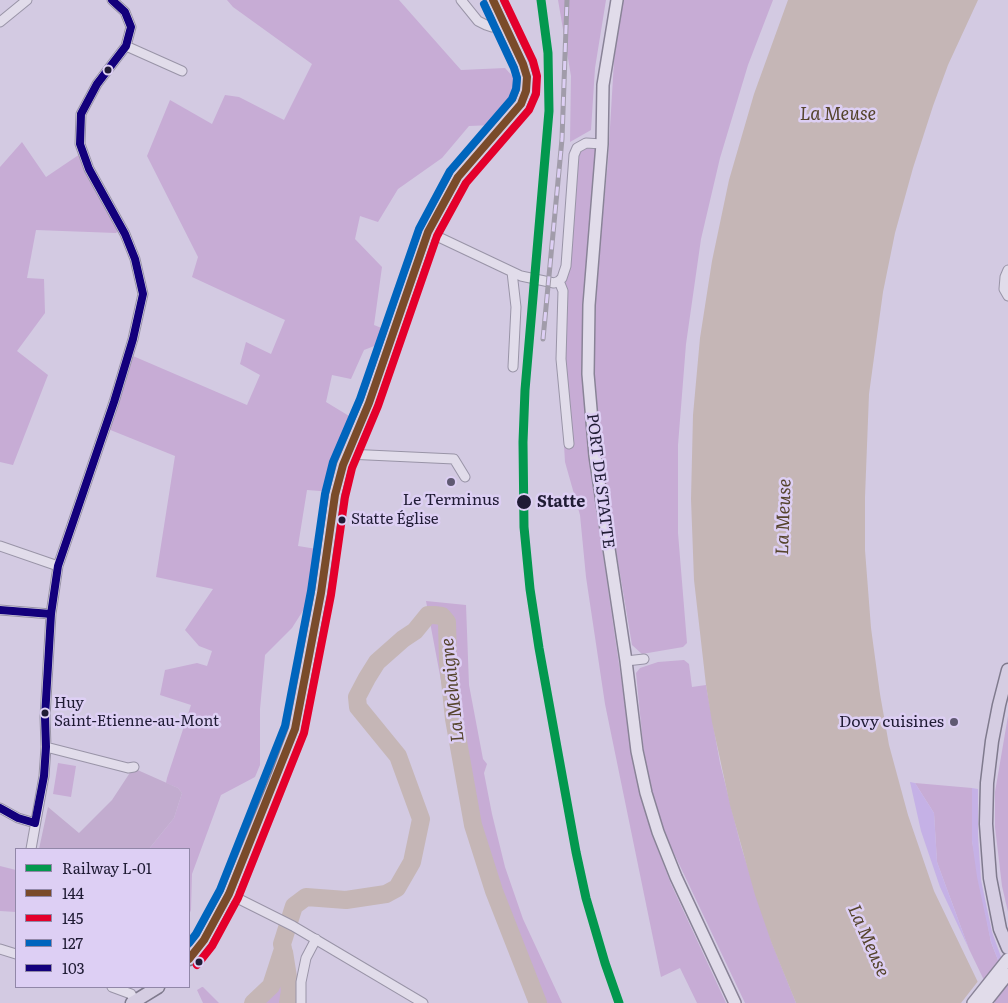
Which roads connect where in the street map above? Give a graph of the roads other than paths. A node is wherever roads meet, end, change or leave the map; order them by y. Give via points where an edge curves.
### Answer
1 (27, 0) edge
2 (112, 0) edge
3 (461, 0) edge
4 (493, 0) edge
5 (617, 0) edge
6 (0, 22) edge
7 (504, 24) junction
8 (126, 46) junction
9 (182, 71) dead end
10 (602, 144) junction
11 (428, 232) junction
12 (1008, 270) edge
13 (512, 272) junction
14 (559, 281) junction
15 (1008, 296) edge
16 (513, 366) dead end
17 (569, 444) dead end
18 (347, 454) junction
19 (465, 477) dead end
20 (0, 546) edge
21 (58, 566) junction
22 (0, 610) edge
23 (51, 614) junction
24 (644, 659) dead end
25 (626, 661) junction
26 (1008, 670) edge
27 (46, 747) junction
28 (134, 767) dead end
29 (0, 808) edge
30 (35, 823) junction
31 (31, 848) edge
32 (229, 894) junction
33 (316, 939) junction
34 (1008, 948) edge
35 (0, 949) edge
36 (15, 954) edge
37 (190, 958) edge
38 (1008, 959) edge
39 (1008, 974) edge
40 (115, 988) edge
41 (156, 988) edge
42 (134, 1002) edge
43 (301, 1003) edge
44 (424, 1003) edge
45 (735, 1003) edge
46 (973, 1003) edge
47 (985, 1003) edge

1 - 6 street
2 - 8 street via 125,12 131,27
3 - 7 street via 486,26
4 - 7 main road
5 - 10 street, PORT DE STATTE via 604,86
7 - 11 main road via 523,64 527,77 526,91 521,104 458,177
8 - 9 street
8 - 21 street via 97,84 81,114 80,144 89,169 125,234 143,294 114,402
10 - 14 street via 586,144 577,148 574,155 566,266
10 - 25 street, PORT DE STATTE via 588,374 595,456
11 - 13 street
11 - 18 main road via 369,403
12 - 15 street via 1004,288
13 - 14 street via 554,283
13 - 16 street via 516,307
14 - 17 street via 562,291 561,359
18 - 19 street via 454,459
18 - 32 main road via 335,495 321,594 295,728
20 - 21 street
21 - 23 street
22 - 23 street
23 - 27 street
24 - 25 street
25 - 45 street, PORT DE STATTE via 637,751 658,832
26 - 34 main road via 992,740 986,824 990,878 1000,929
27 - 28 street
27 - 30 street
29 - 30 street
30 - 31 street
32 - 33 street
32 - 37 main road via 204,940
33 - 43 street via 306,958
33 - 44 street
35 - 36 street
38 - 46 street
39 - 47 street
40 - 42 street via 131,994
41 - 42 main road

